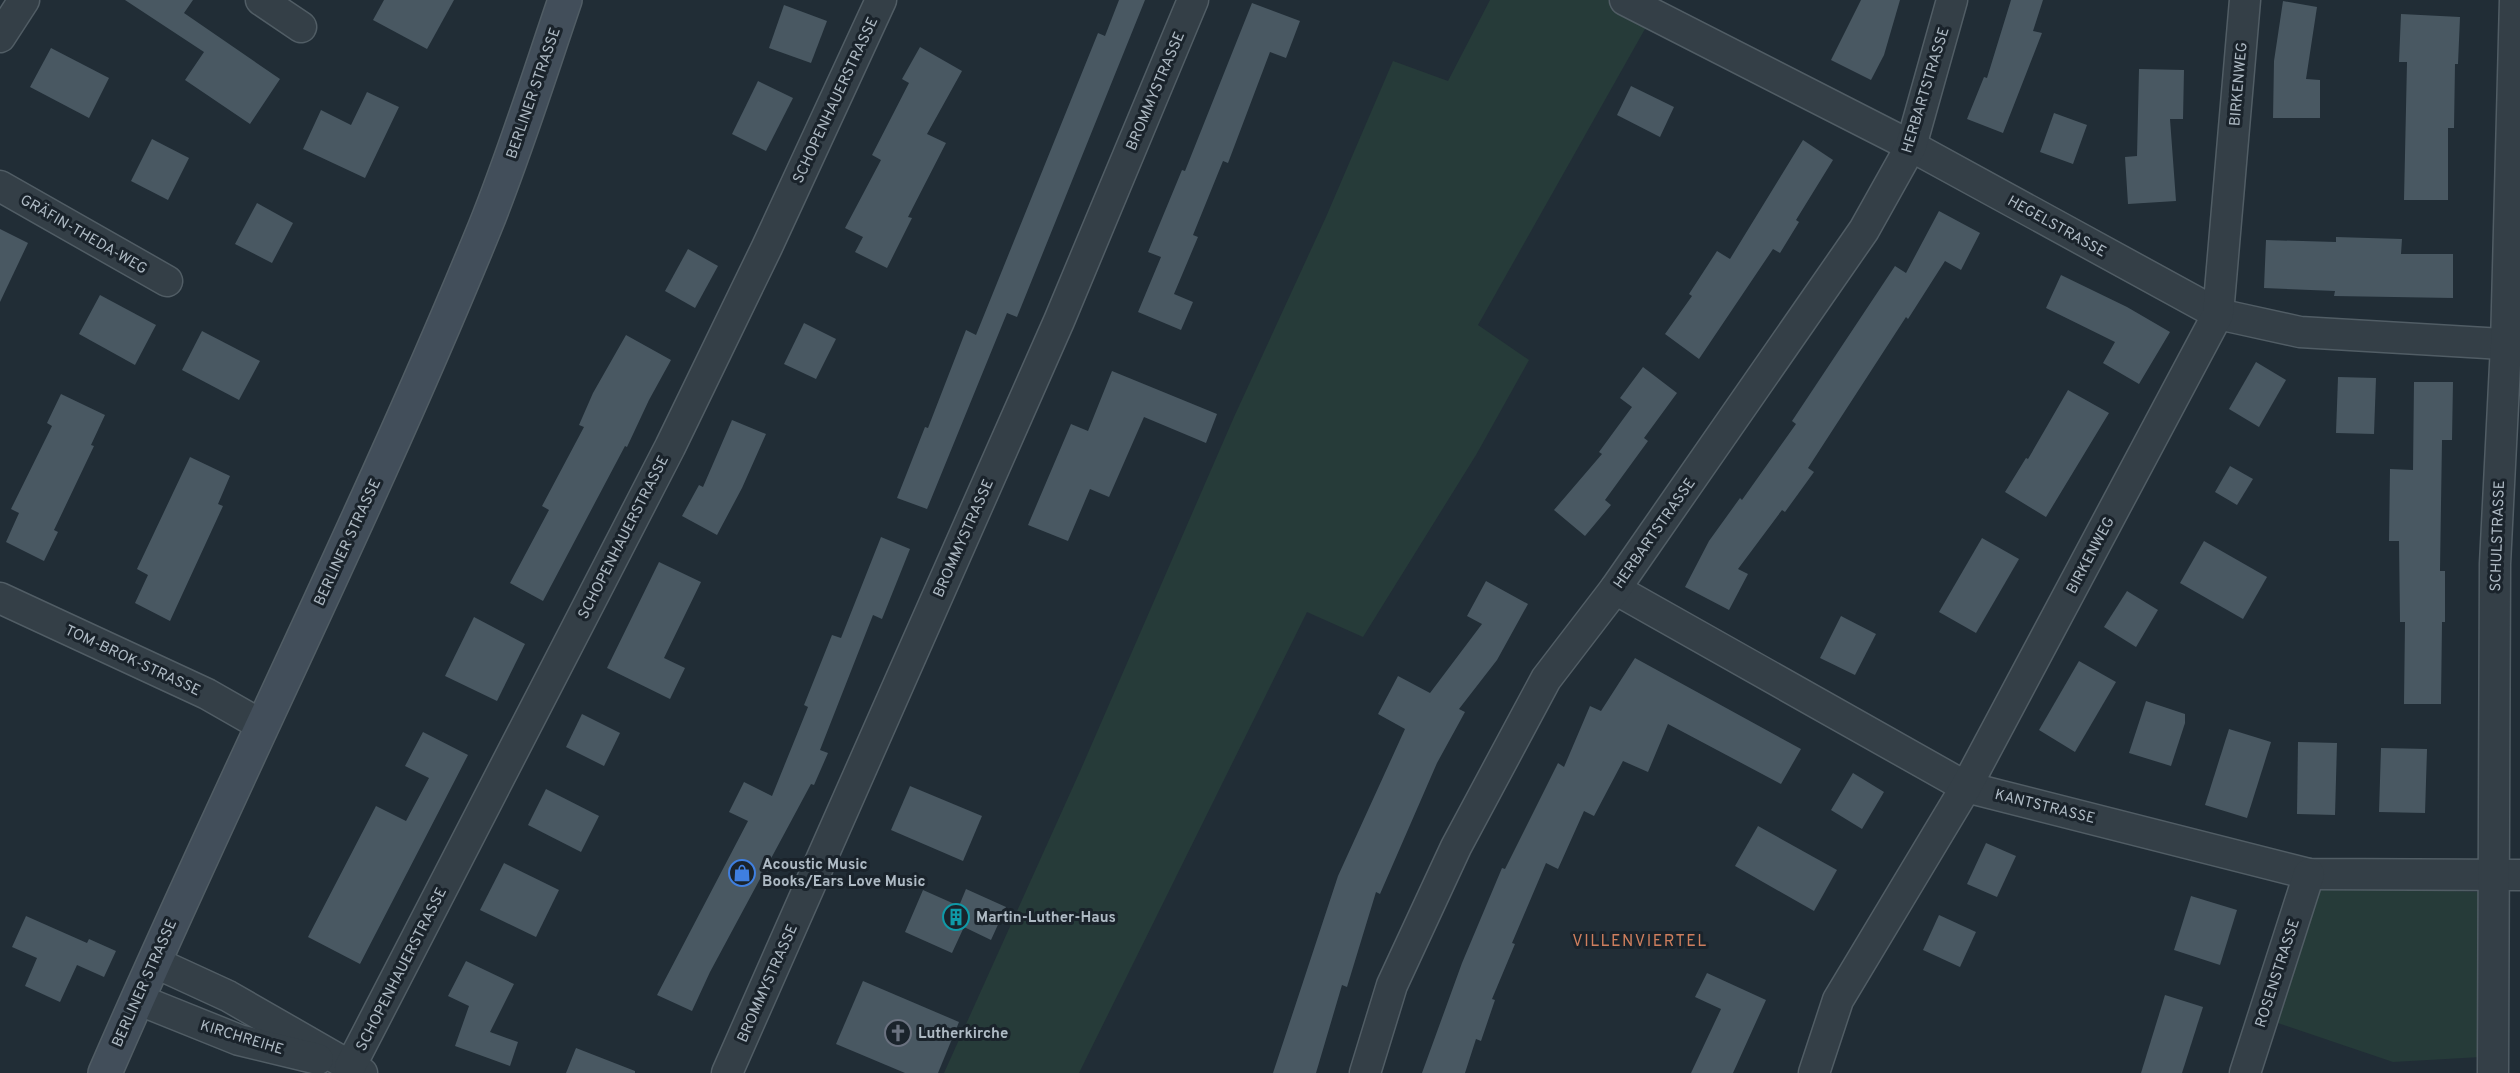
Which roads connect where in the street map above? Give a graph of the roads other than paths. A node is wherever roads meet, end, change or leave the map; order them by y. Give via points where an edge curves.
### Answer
1 (24, 0) edge
2 (261, 0) edge
3 (565, 0) edge
4 (881, 0) edge
5 (1193, 0) edge
6 (1624, 0) edge
7 (1952, 0) edge
8 (2245, 0) edge
9 (2515, 0) edge
10 (301, 27) dead end
11 (0, 37) edge
12 (1911, 146) junction
13 (0, 186) edge
14 (167, 281) dead end
15 (2218, 314) junction
16 (2513, 345) edge
17 (1615, 589) junction
18 (0, 598) edge
19 (263, 726) junction
20 (1966, 787) junction
21 (2309, 874) junction
22 (2507, 876) edge
23 (154, 962) junction
24 (137, 999) junction
25 (356, 1070) edge
26 (105, 1073) edge
27 (727, 1073) edge
28 (1365, 1073) edge
29 (1814, 1073) edge
30 (2245, 1073) edge
31 (2493, 1073) edge

1 - 11 street
2 - 10 street
3 - 19 main road, BERLINER STRASSE via 486,225 408,410
4 - 25 street, SCHOPENHAUERSTRASSE via 670,447
5 - 27 street, BROMMYSTRASSE via 1059,321
6 - 12 street, HEGELSTRASSE
7 - 12 street, HERBARTSTRASSE
8 - 15 street, BIRKENWEG
9 - 16 street, SCHULSTRASSE
12 - 15 street, HEGELSTRASSE
12 - 17 street, HERBARTSTRASSE via 1864,230
13 - 14 street, GRÄFIN-THEDA-WEG
15 - 16 street, HEGELSTRASSE via 2300,332
15 - 20 street, BIRKENWEG
16 - 22 street, SCHULSTRASSE via 2494,564
17 - 20 street, KANTSTRASSE
17 - 28 street, HERBARTSTRASSE via 1546,679 1456,847 1392,985
18 - 19 street, TOM-BROK-STRASSE via 207,694
19 - 23 main road, BERLINER STRASSE
20 - 21 street, KANTSTRASSE
20 - 29 street, BIRKENWEG via 1838,1000
21 - 22 street, KANTSTRASSE
21 - 30 street, ROSENSTRASSE
22 - 31 street, SCHULSTRASSE
23 - 24 main road, BERLINER STRASSE
23 - 25 street, KIRCHREIHE via 228,996
24 - 25 street, KIRCHREIHE via 239,1040
24 - 26 main road, BERLINER STRASSE

